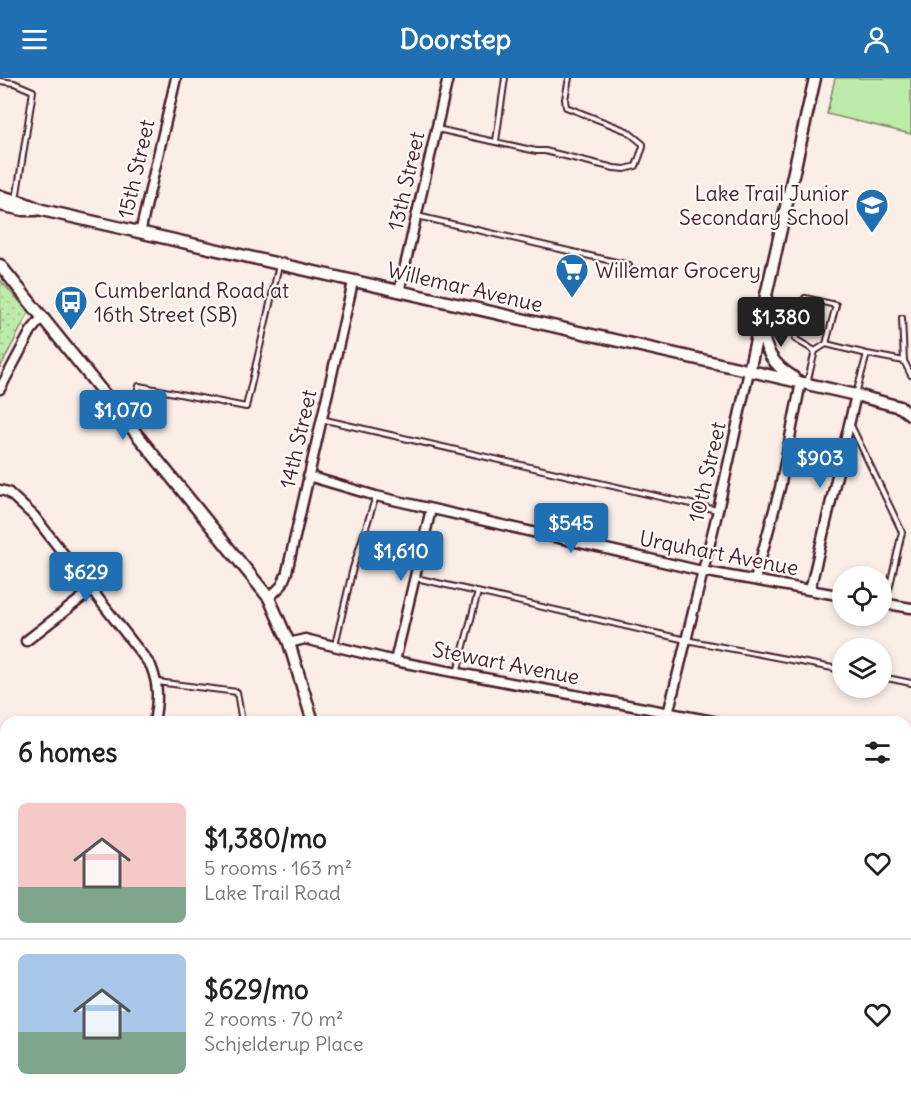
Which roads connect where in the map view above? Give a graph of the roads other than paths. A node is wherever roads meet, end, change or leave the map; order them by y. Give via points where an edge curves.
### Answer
1 (176, 78) edge
2 (448, 78) edge
3 (505, 78) edge
4 (569, 78) edge
5 (815, 78) edge
6 (0, 81) edge
7 (437, 129) junction
8 (496, 141) junction
9 (0, 196) edge
10 (16, 200) junction
11 (0, 205) edge
12 (42, 210) junction
13 (416, 216) junction
14 (140, 232) junction
15 (0, 265) edge
16 (279, 265) junction
17 (629, 265) dead end
18 (353, 282) junction
19 (399, 292) junction
20 (43, 316) junction
21 (761, 318) junction
22 (902, 318) dead end
23 (826, 344) junction
24 (815, 351) junction
25 (867, 354) junction
26 (904, 361) junction
27 (749, 371) junction
28 (911, 375) edge
29 (802, 382) junction
30 (0, 389) edge
31 (856, 395) junction
32 (911, 415) edge
33 (321, 419) junction
34 (849, 420) junction
35 (127, 423) junction
36 (308, 476) junction
37 (0, 490) edge
38 (375, 496) junction
39 (431, 509) junction
40 (718, 510) junction
41 (702, 571) junction
42 (892, 571) edge
43 (416, 578) junction
44 (755, 580) junction
45 (92, 590) junction
46 (810, 590) junction
47 (477, 592) junction
48 (832, 594) edge
49 (269, 598) junction
50 (892, 604) edge
51 (911, 608) edge
52 (686, 640) junction
53 (27, 641) dead end
54 (289, 643) junction
55 (335, 645) junction
56 (395, 661) junction
57 (832, 668) edge
58 (457, 673) junction
59 (892, 680) edge
60 (157, 681) junction
61 (911, 683) edge
62 (155, 716) edge
63 (241, 716) edge
64 (311, 716) edge
65 (662, 716) edge
66 (667, 716) edge

1 - 14 street, 15th Street
2 - 7 street, 13th Street
3 - 8 lane
4 - 8 lane via 566,107 635,137 643,147 636,166 614,168
5 - 21 street
6 - 10 lane via 33,91
7 - 8 lane
7 - 13 street, 13th Street
9 - 10 street, Willemar Avenue
10 - 12 street, Willemar Avenue
11 - 12 street, Willemar Avenue
12 - 14 street, Willemar Avenue
13 - 17 lane
13 - 19 street, 13th Street
14 - 16 street, Willemar Avenue
15 - 20 street
16 - 18 street, Willemar Avenue
16 - 35 lane via 246,407 139,386
18 - 19 street, Willemar Avenue
18 - 33 street, 14th Street
19 - 27 street, Willemar Avenue
20 - 30 street
20 - 35 street
21 - 27 street
21 - 29 street via 767,352 778,367
22 - 26 lane
23 - 24 lane
23 - 24 lane via 836,305 805,298 795,339
23 - 25 lane
24 - 29 lane
25 - 26 lane
25 - 31 lane
26 - 28 lane
27 - 29 street, Willemar Avenue
27 - 40 street, 10th Street
29 - 31 street, Willemar Avenue
29 - 44 street via 780,488
31 - 32 street, Willemar Avenue via 900,407
31 - 34 street
33 - 36 street, 14th Street
33 - 40 lane
34 - 42 lane via 902,532
34 - 46 street
35 - 49 street
36 - 38 street, Urquhart Avenue
36 - 49 street, 14th Street via 287,572 282,585
37 - 45 street via 8,492 34,516
38 - 39 street, Urquhart Avenue
38 - 55 lane
39 - 41 street, Urquhart Avenue
39 - 43 street
40 - 41 street, 10th Street
41 - 44 street, Urquhart Avenue
41 - 52 street, 10th Street
43 - 47 lane
43 - 56 street
44 - 46 street, Urquhart Avenue
45 - 53 street
45 - 60 street via 151,666
46 - 48 street, Urquhart Avenue
47 - 52 lane
47 - 58 lane
49 - 54 street
50 - 51 street
52 - 57 lane
52 - 66 street, 10th Street
54 - 55 street, Stewart Avenue via 305,639
54 - 64 street
55 - 56 street, Stewart Avenue
56 - 58 street, Stewart Avenue
58 - 65 street, Stewart Avenue
59 - 61 lane
60 - 62 street
60 - 63 lane via 237,692

